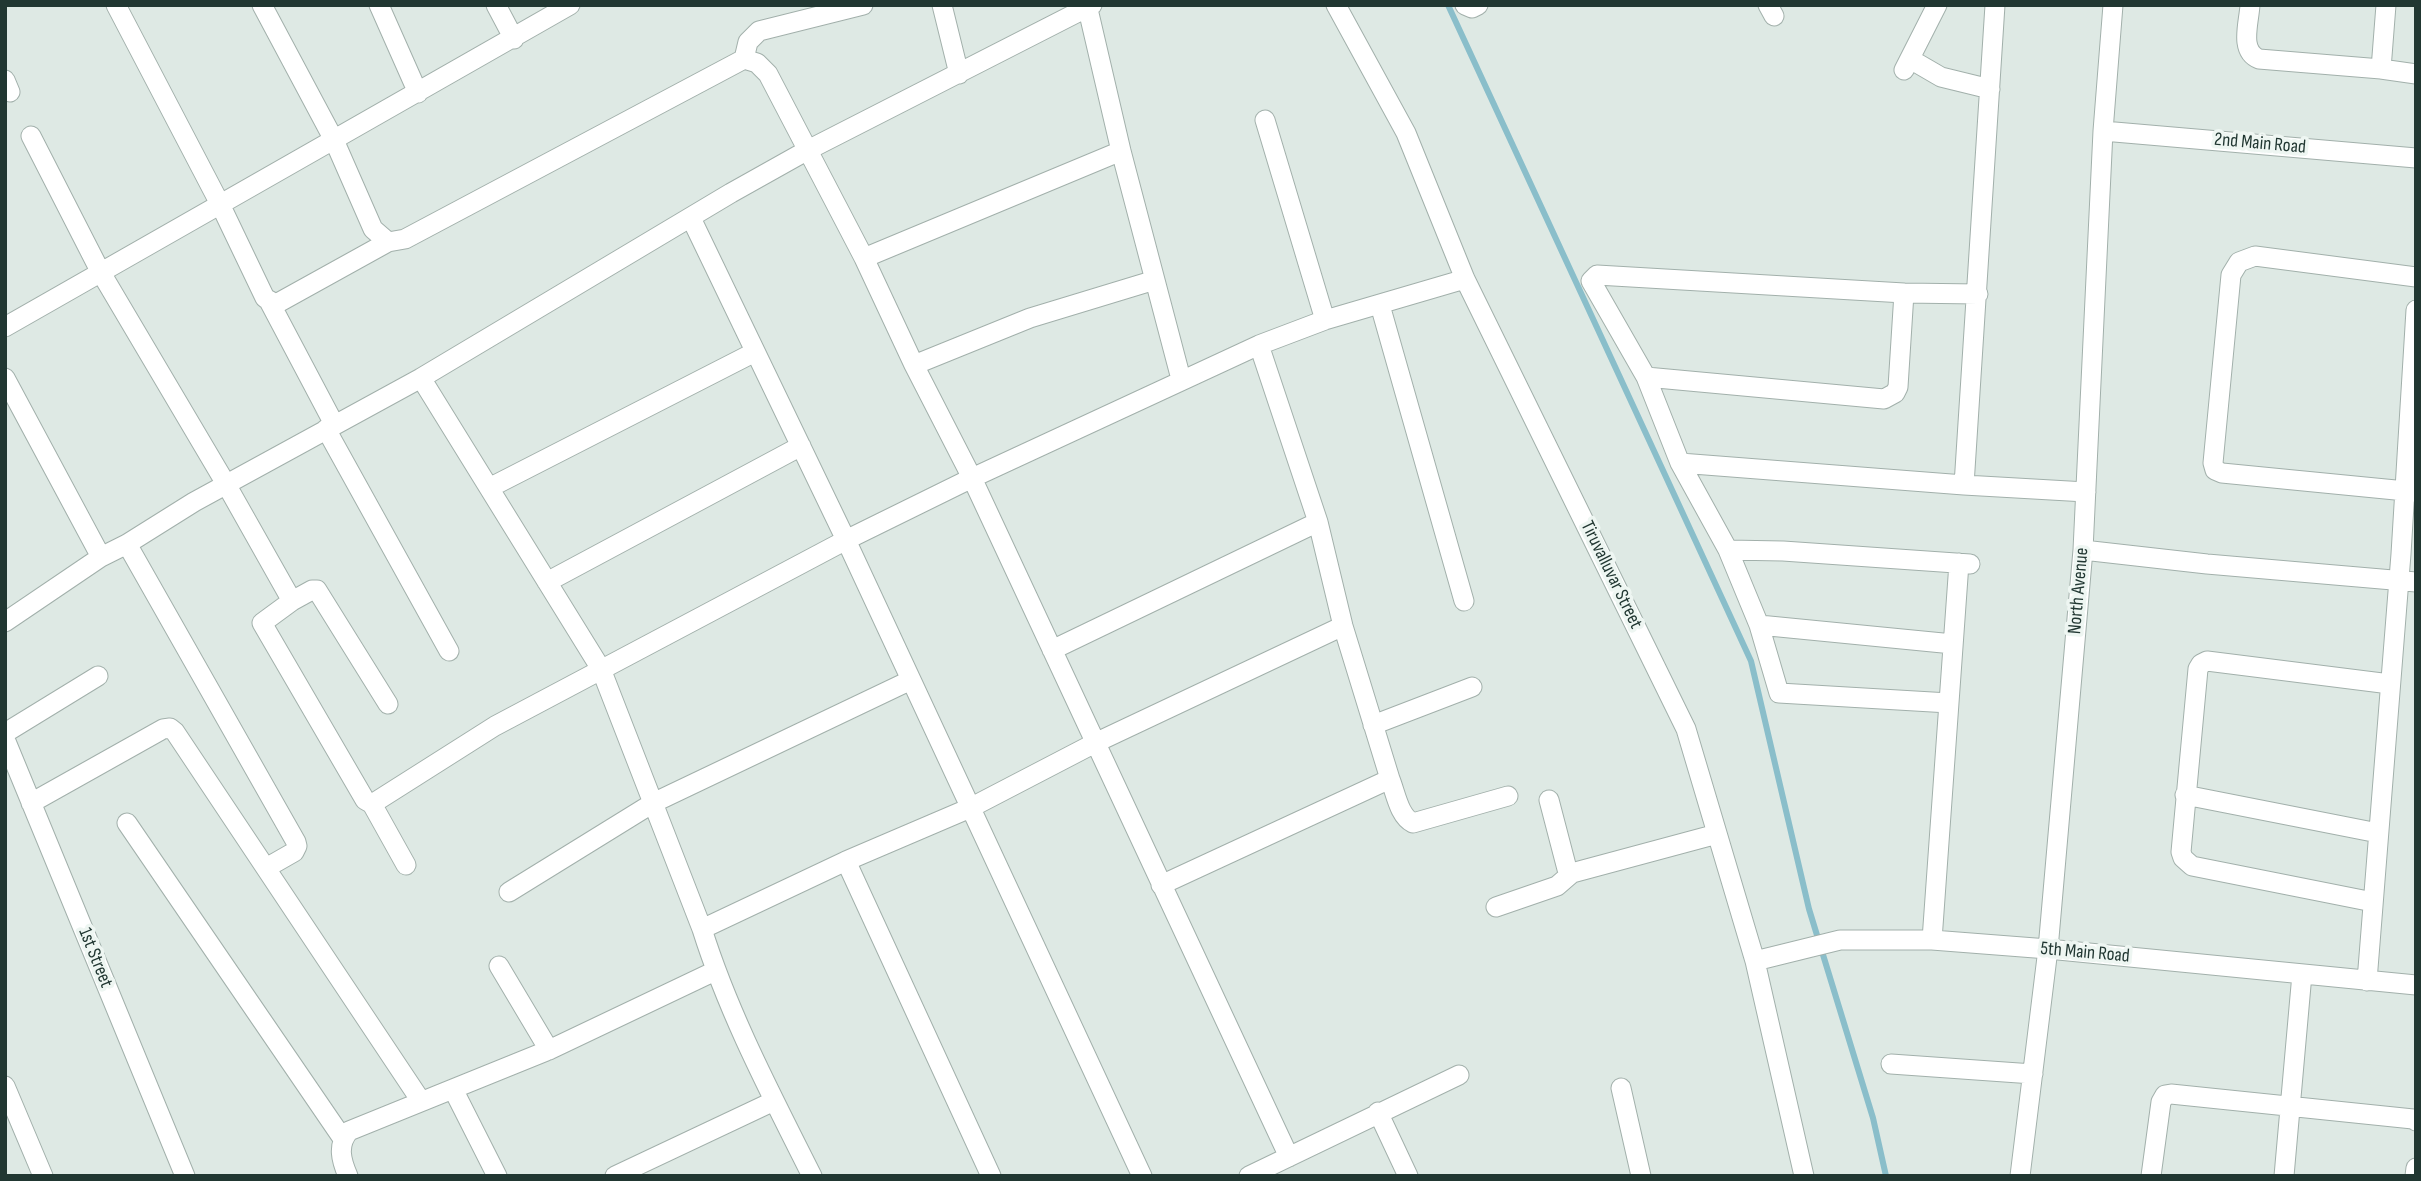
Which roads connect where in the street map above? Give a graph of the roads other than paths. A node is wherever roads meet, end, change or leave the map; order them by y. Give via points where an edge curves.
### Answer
1 (116, 5) edge
2 (262, 5) edge
3 (379, 5) edge
4 (496, 5) edge
5 (570, 5) edge
6 (863, 5) edge
7 (943, 5) edge
8 (1336, 5) edge
9 (1465, 5) edge
10 (1478, 5) edge
11 (1937, 5) edge
12 (1996, 5) edge
13 (2113, 5) edge
14 (2250, 5) edge
15 (2386, 5) edge
16 (1089, 6) edge
17 (514, 39) junction
18 (744, 59) junction
19 (2381, 69) junction
20 (959, 74) junction
21 (2416, 74) edge
22 (1990, 89) junction
23 (418, 93) junction
24 (1265, 120) dead end
25 (2104, 131) junction
26 (31, 136) dead end
27 (334, 140) junction
28 (806, 151) junction
29 (1121, 151) junction
30 (2416, 158) edge
31 (220, 204) junction
32 (691, 218) junction
33 (388, 242) junction
34 (863, 258) junction
35 (100, 271) junction
36 (2416, 277) edge
37 (1465, 279) junction
38 (1155, 280) junction
39 (1904, 293) junction
40 (1978, 294) junction
41 (269, 301) junction
42 (1380, 304) junction
43 (2416, 310) edge
44 (1325, 320) junction
45 (5, 327) edge
46 (1259, 345) junction
47 (755, 352) junction
48 (914, 365) junction
49 (1646, 377) junction
50 (5, 378) edge
51 (421, 378) junction
52 (1181, 379) junction
53 (330, 427) junction
54 (801, 446) junction
55 (1680, 463) junction
56 (972, 478) junction
57 (226, 484) junction
58 (1964, 485) junction
59 (489, 488) junction
60 (2085, 492) junction
61 (2410, 492) edge
62 (1318, 522) junction
63 (846, 540) junction
64 (127, 544) junction
65 (1728, 550) junction
66 (2083, 550) junction
67 (101, 557) junction
68 (2407, 581) edge
69 (547, 582) junction
70 (292, 601) junction
71 (1464, 601) dead end
72 (5, 622) edge
73 (1759, 625) junction
74 (1343, 626) junction
75 (1952, 644) junction
76 (1052, 650) junction
77 (449, 651) dead end
78 (601, 669) junction
79 (98, 676) dead end
80 (911, 680) junction
81 (2390, 684) junction
82 (1472, 687) dead end
83 (1949, 703) junction
84 (388, 704) dead end
85 (1373, 725) junction
86 (5, 733) edge
87 (5, 739) edge
88 (1095, 743) junction
89 (1390, 779) junction
90 (2185, 795) junction
91 (1508, 796) dead end
92 (1549, 800) dead end
93 (32, 803) junction
94 (653, 803) junction
95 (372, 804) junction
96 (970, 808) junction
97 (127, 823) dead end
98 (2378, 833) junction
99 (1717, 834) junction
100 (846, 861) junction
101 (405, 865) dead end
102 (266, 868) junction
103 (1572, 873) junction
104 (1161, 885) junction
105 (509, 892) dead end
106 (2373, 902) junction
107 (1496, 906) dead end
108 (702, 929) junction
109 (1932, 940) junction
110 (2048, 949) junction
111 (1755, 961) junction
112 (499, 966) dead end
113 (715, 971) junction
114 (2302, 974) junction
115 (2367, 981) junction
116 (2416, 985) edge
117 (549, 1050) junction
118 (1891, 1064) dead end
119 (2033, 1074) junction
120 (1459, 1075) dead end
121 (5, 1086) edge
122 (1620, 1088) dead end
123 (453, 1089) junction
124 (421, 1101) junction
125 (774, 1101) junction
126 (2291, 1107) junction
127 (1378, 1112) junction
128 (2416, 1121) edge
129 (343, 1139) junction
130 (1289, 1157) junction
131 (2416, 1168) edge
132 (645, 1170) edge
133 (43, 1176) edge
134 (185, 1176) edge
135 (348, 1176) edge
136 (498, 1176) edge
137 (615, 1176) edge
138 (812, 1176) edge
139 (991, 1176) edge
140 (1142, 1176) edge
141 (1249, 1176) edge
142 (1408, 1176) edge
143 (1641, 1176) edge
144 (1804, 1176) edge
145 (2020, 1176) edge
146 (2151, 1176) edge
147 (2284, 1176) edge
148 (2415, 1176) edge

1 - 31 street
2 - 27 street
3 - 23 street
4 - 17 street
5 - 17 street
6 - 18 street via 759,31 748,42
7 - 20 street
8 - 37 street, Tiruvalluvar Street via 1406,133
9 - 10 street
11 - 22 street via 1907,65
12 - 22 street
13 - 25 street, North Avenue
14 - 19 street via 2247,47 2252,56
15 - 19 street
16 - 20 street
16 - 29 street
17 - 23 street
18 - 28 street via 768,74
18 - 33 street via 405,239
19 - 21 street
20 - 28 street
22 - 40 street
23 - 27 street
24 - 44 street
25 - 30 street, 2nd Main Road
25 - 60 street, North Avenue
26 - 35 street
27 - 31 street
27 - 33 street via 373,229
28 - 32 street
28 - 34 street
29 - 34 street
29 - 38 street
31 - 35 street
31 - 41 street
32 - 47 street
32 - 51 street
33 - 41 street via 280,303
34 - 48 street
35 - 45 street
35 - 57 street
36 - 61 street via 2255,256 2239,262 2231,275 2213,463 2222,473
37 - 42 street
37 - 99 street, Tiruvalluvar Street via 1686,729
38 - 48 street via 1030,318
38 - 52 street
39 - 40 street
39 - 49 street via 1898,387 1884,399
39 - 49 street via 1593,277 1592,285
40 - 58 street
41 - 53 street
42 - 44 street
42 - 71 street
43 - 61 street
44 - 46 street
46 - 52 street
46 - 62 street
47 - 54 street
47 - 59 street
48 - 56 street
49 - 55 street
50 - 67 street
51 - 53 street
51 - 59 street
52 - 56 street
53 - 57 street
53 - 77 street
54 - 63 street
54 - 69 street
55 - 58 street
55 - 65 street
56 - 63 street
56 - 76 street
57 - 64 street
57 - 70 street
58 - 60 street
59 - 69 street
60 - 66 street, North Avenue
61 - 68 street
62 - 74 street
62 - 76 street
63 - 78 street
63 - 80 street
64 - 67 street
64 - 102 street via 296,842 294,852
65 - 73 street
65 - 75 street via 1965,563
66 - 68 street
66 - 110 street, North Avenue
67 - 72 street
68 - 81 street
69 - 78 street
70 - 84 street via 317,590
70 - 95 street via 262,623
73 - 75 street
73 - 83 street via 1779,692
74 - 85 street
74 - 88 street
75 - 83 street
76 - 88 street
78 - 94 street
78 - 95 street via 495,726
79 - 86 street
80 - 94 street
80 - 96 street
81 - 90 street via 2207,661 2201,664
81 - 98 street
82 - 85 street
83 - 109 street
85 - 89 street
87 - 93 street, 1st Street
88 - 96 street
88 - 104 street
89 - 91 street via 1402,813 1413,823
89 - 104 street
90 - 98 street
90 - 106 street via 2181,852 2192,866
92 - 103 street via 1567,869
93 - 102 street via 170,728
93 - 134 street, 1st Street
94 - 105 street
94 - 108 street
95 - 101 street
96 - 100 street
96 - 140 street
97 - 129 street
98 - 106 street
99 - 103 street
99 - 111 street, Tiruvalluvar Street
100 - 108 street
100 - 139 street
102 - 124 street
103 - 107 street via 1557,886
104 - 130 street
106 - 115 street
108 - 113 street
109 - 110 street, 5th Main Road
109 - 111 street, 5th Main Road via 1840,940
110 - 114 street, 5th Main Road
110 - 119 street, North Avenue
111 - 144 street, Tiruvalluvar Street
112 - 117 street
113 - 117 street
113 - 125 street
114 - 115 street, 5th Main Road
114 - 126 street
115 - 116 street, 5th Main Road
117 - 123 street
118 - 119 street
119 - 145 street, North Avenue
120 - 127 street
121 - 133 street
122 - 143 street
123 - 124 street
123 - 136 street
124 - 129 street via 360,1125
125 - 132 street
125 - 138 street
126 - 128 street
126 - 146 street via 2165,1096
126 - 147 street
127 - 130 street
127 - 142 street
129 - 135 street via 341,1152
130 - 141 street
131 - 148 street
132 - 137 street

